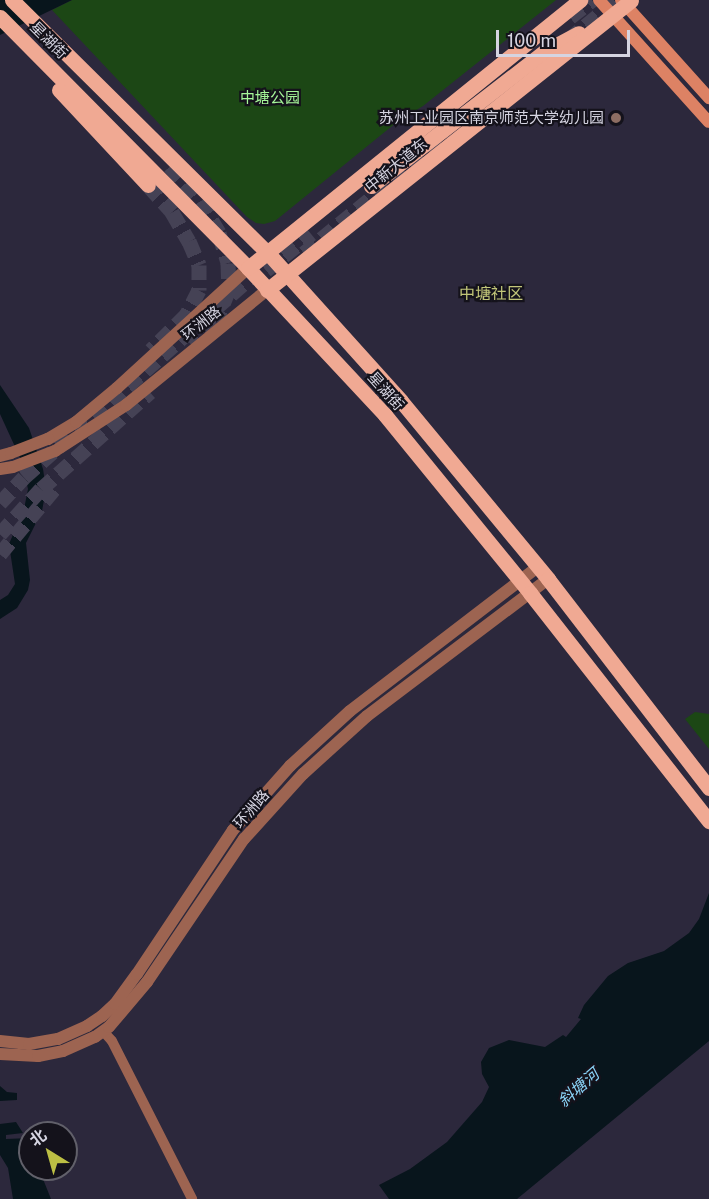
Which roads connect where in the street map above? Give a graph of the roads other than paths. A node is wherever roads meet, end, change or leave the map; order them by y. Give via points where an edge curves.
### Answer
1 (12, 0) edge
2 (580, 0) edge
3 (599, 0) edge
4 (626, 2) edge
5 (612, 15) junction
6 (0, 17) edge
7 (37, 25) junction
8 (20, 36) junction
9 (709, 98) edge
10 (709, 122) edge
11 (170, 166) tunnel mouth
12 (148, 185) tunnel mouth
13 (371, 186) dead end
14 (267, 252) junction
15 (248, 268) junction
16 (288, 274) junction
17 (267, 290) junction
18 (5, 455) edge
19 (0, 469) edge
20 (538, 567) junction
21 (548, 579) junction
22 (520, 581) junction
23 (530, 593) junction
24 (709, 788) edge
25 (709, 821) edge
26 (103, 1031) junction
27 (0, 1041) edge
28 (0, 1054) edge
29 (192, 1199) edge

1 - 7 main road, 星湖街
2 - 14 main road, 中新大道东
3 - 5 main road
4 - 5 main road, 中新大道东
4 - 9 main road
5 - 10 main road
5 - 13 main road via 545,51
5 - 16 main road, 中新大道东
6 - 8 main road, 星湖街
7 - 11 main road
7 - 14 main road, 星湖街
8 - 12 main road via 33,62
8 - 15 main road, 星湖街
14 - 15 main road, 中新大道东
14 - 16 main road, 星湖街
15 - 17 main road, 星湖街
15 - 18 street, 环洲路, bridge via 76,422 48,439
16 - 17 main road, 中新大道东
16 - 20 main road, 星湖街 via 401,401
17 - 19 street, 环洲路, bridge via 126,405 55,451
17 - 22 main road, 星湖街 via 385,415
20 - 21 main road, 星湖街
20 - 22 street, 环洲路
21 - 23 street, 环洲路
21 - 24 main road, 星湖街
22 - 23 main road, 星湖街
22 - 27 street, 环洲路 via 350,711 290,766 234,830 137,974 102,1016 58,1040 29,1044
23 - 25 main road, 星湖街
23 - 26 street, 环洲路 via 367,716 303,774 244,839 147,982
26 - 28 street, 环洲路 via 63,1051 38,1056
26 - 29 street via 112,1041

